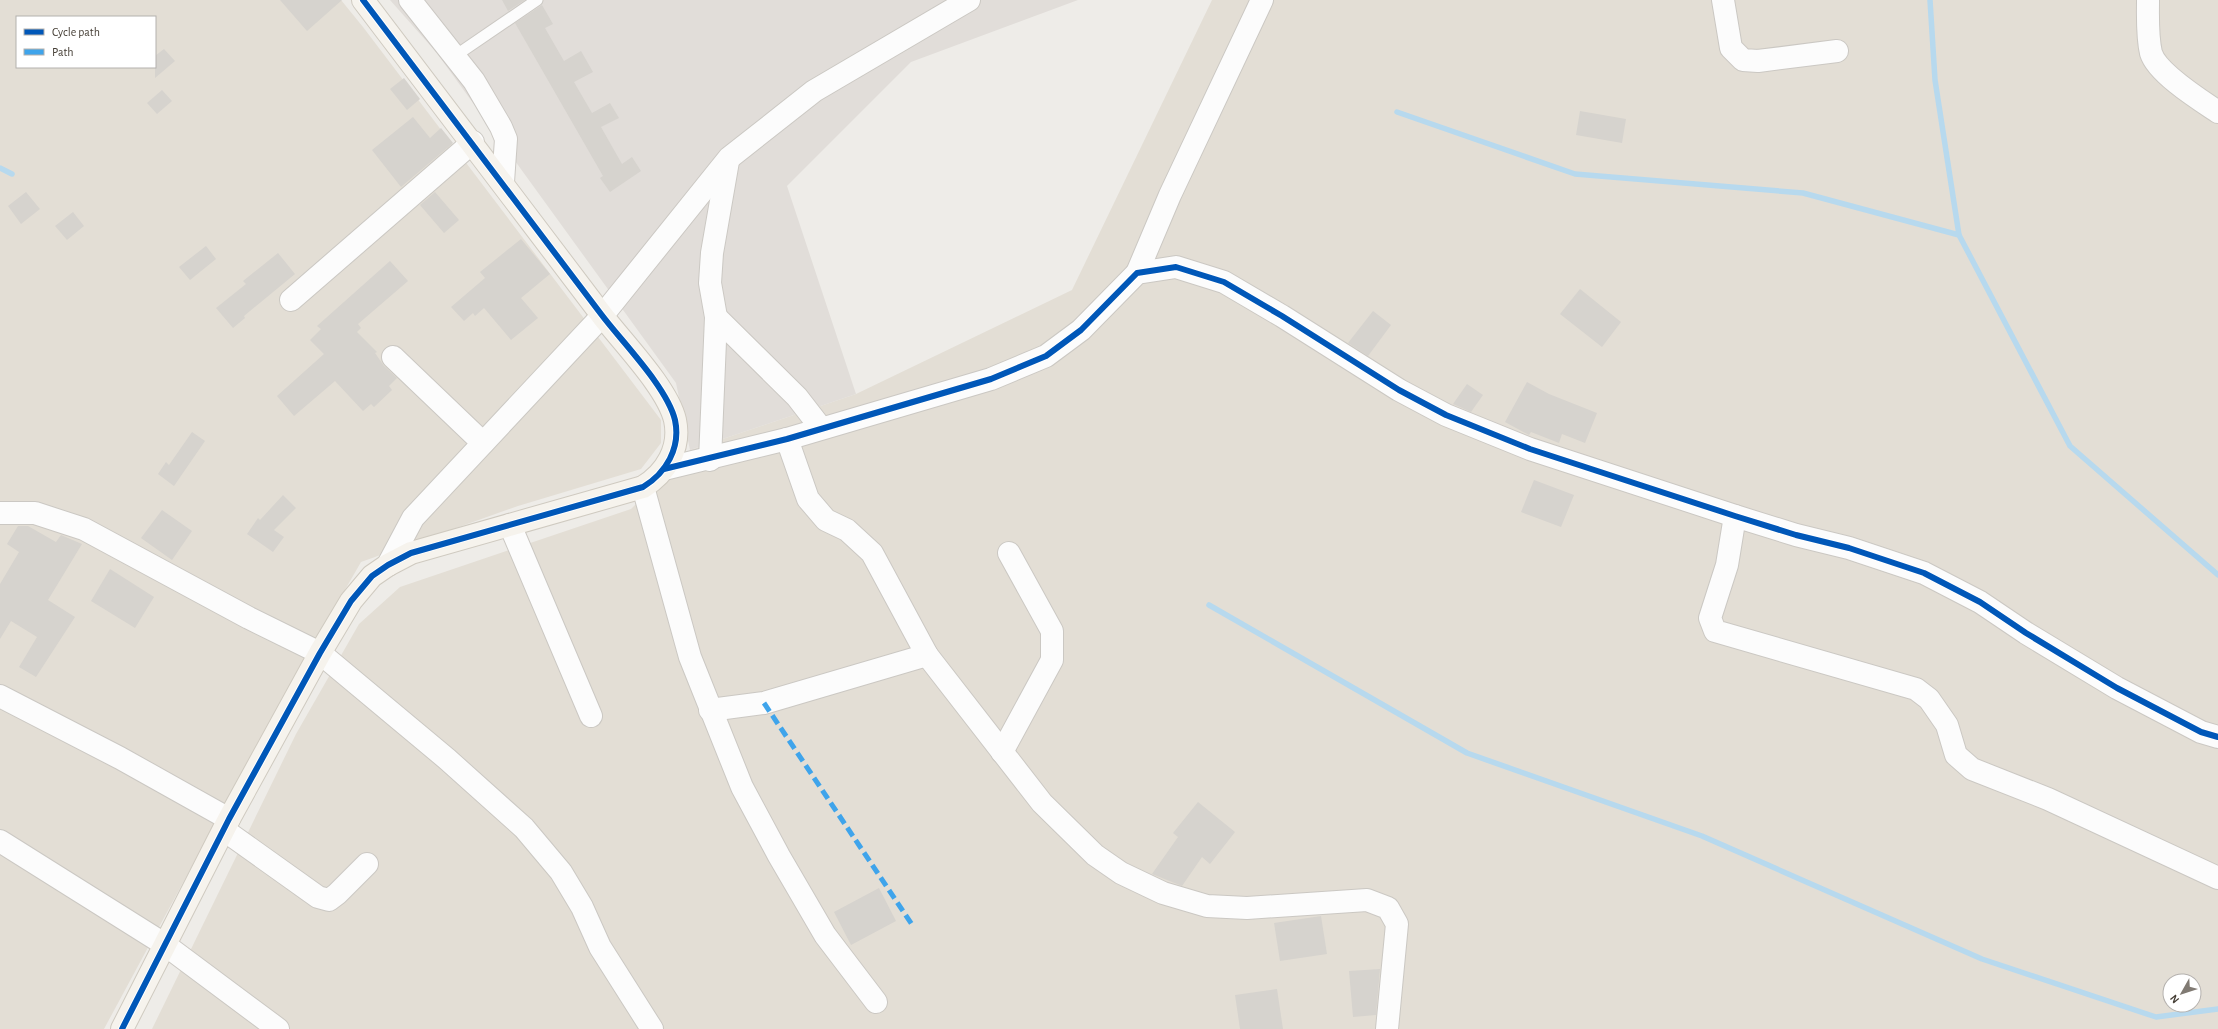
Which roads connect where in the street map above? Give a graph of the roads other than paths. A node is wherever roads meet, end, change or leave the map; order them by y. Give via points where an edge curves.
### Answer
1 (363, 0) edge
2 (410, 0) edge
3 (537, 0) edge
4 (970, 0) edge
5 (1262, 0) edge
6 (1723, 0) edge
7 (2148, 0) edge
8 (1837, 51) dead end
9 (455, 56) junction
10 (2218, 112) edge
11 (473, 142) junction
12 (729, 158) junction
13 (503, 182) junction
14 (1137, 273) junction
15 (290, 300) dead end
16 (602, 316) junction
17 (716, 317) junction
18 (393, 357) dead end
19 (821, 428) junction
20 (787, 439) junction
21 (484, 442) junction
22 (710, 460) junction
23 (664, 470) junction
24 (643, 486) junction
25 (0, 513) edge
26 (1735, 516) junction
27 (510, 525) junction
28 (1009, 553) dead end
29 (388, 565) junction
30 (320, 653) junction
31 (927, 655) junction
32 (0, 696) edge
33 (710, 710) junction
34 (591, 716) dead end
35 (2218, 737) edge
36 (1002, 752) junction
37 (227, 824) junction
38 (0, 840) edge
39 (367, 864) dead end
40 (2218, 878) edge
41 (164, 944) junction
42 (876, 1002) dead end
43 (122, 1029) edge
44 (278, 1029) edge
45 (652, 1029) edge
46 (1387, 1029) edge

1 - 11 street
2 - 9 street
3 - 9 lane
4 - 12 street via 814,90
5 - 14 street via 1170,195
6 - 8 street via 1731,48 1743,60 1758,61
7 - 10 street via 2148,30 2152,54 2166,74
9 - 13 street via 474,81 502,127 506,140
11 - 13 street
11 - 15 street
12 - 16 street
12 - 17 street via 712,253 710,283
13 - 16 street
14 - 19 street via 1081,330 1046,356 991,379
14 - 26 street via 1176,267 1224,282 1399,390 1446,414 1530,449
16 - 21 street
16 - 23 street via 652,377 675,420 677,436 672,455
17 - 19 street via 797,398
17 - 22 street
18 - 21 street
19 - 20 street
20 - 22 street
20 - 31 street via 808,499 826,520 847,530 872,553
21 - 29 street via 413,518
22 - 23 street
23 - 24 street via 656,479
24 - 27 street
24 - 33 street via 690,657
25 - 30 street via 35,513 84,529 248,618
26 - 35 street via 1924,573 1980,602 2116,688 2201,732
26 - 40 street via 1727,565 1710,618 1715,631 1916,689 1932,704 1947,725 1956,755 1972,769 2048,799
27 - 29 street via 411,553
27 - 34 street
28 - 36 street via 1052,631 1052,660
29 - 30 street via 372,576 352,601
30 - 37 street
30 - 45 street via 447,759 524,828 561,872 582,907 600,946
31 - 33 street via 764,703
31 - 36 street
32 - 37 street via 120,758
33 - 42 street via 742,787 779,856 825,935
36 - 46 street via 1042,803 1095,855 1121,873 1162,893 1207,906 1247,908 1367,900 1388,908 1397,924
37 - 39 street via 318,897 329,900
37 - 41 street
38 - 41 street
41 - 43 street
41 - 44 street

